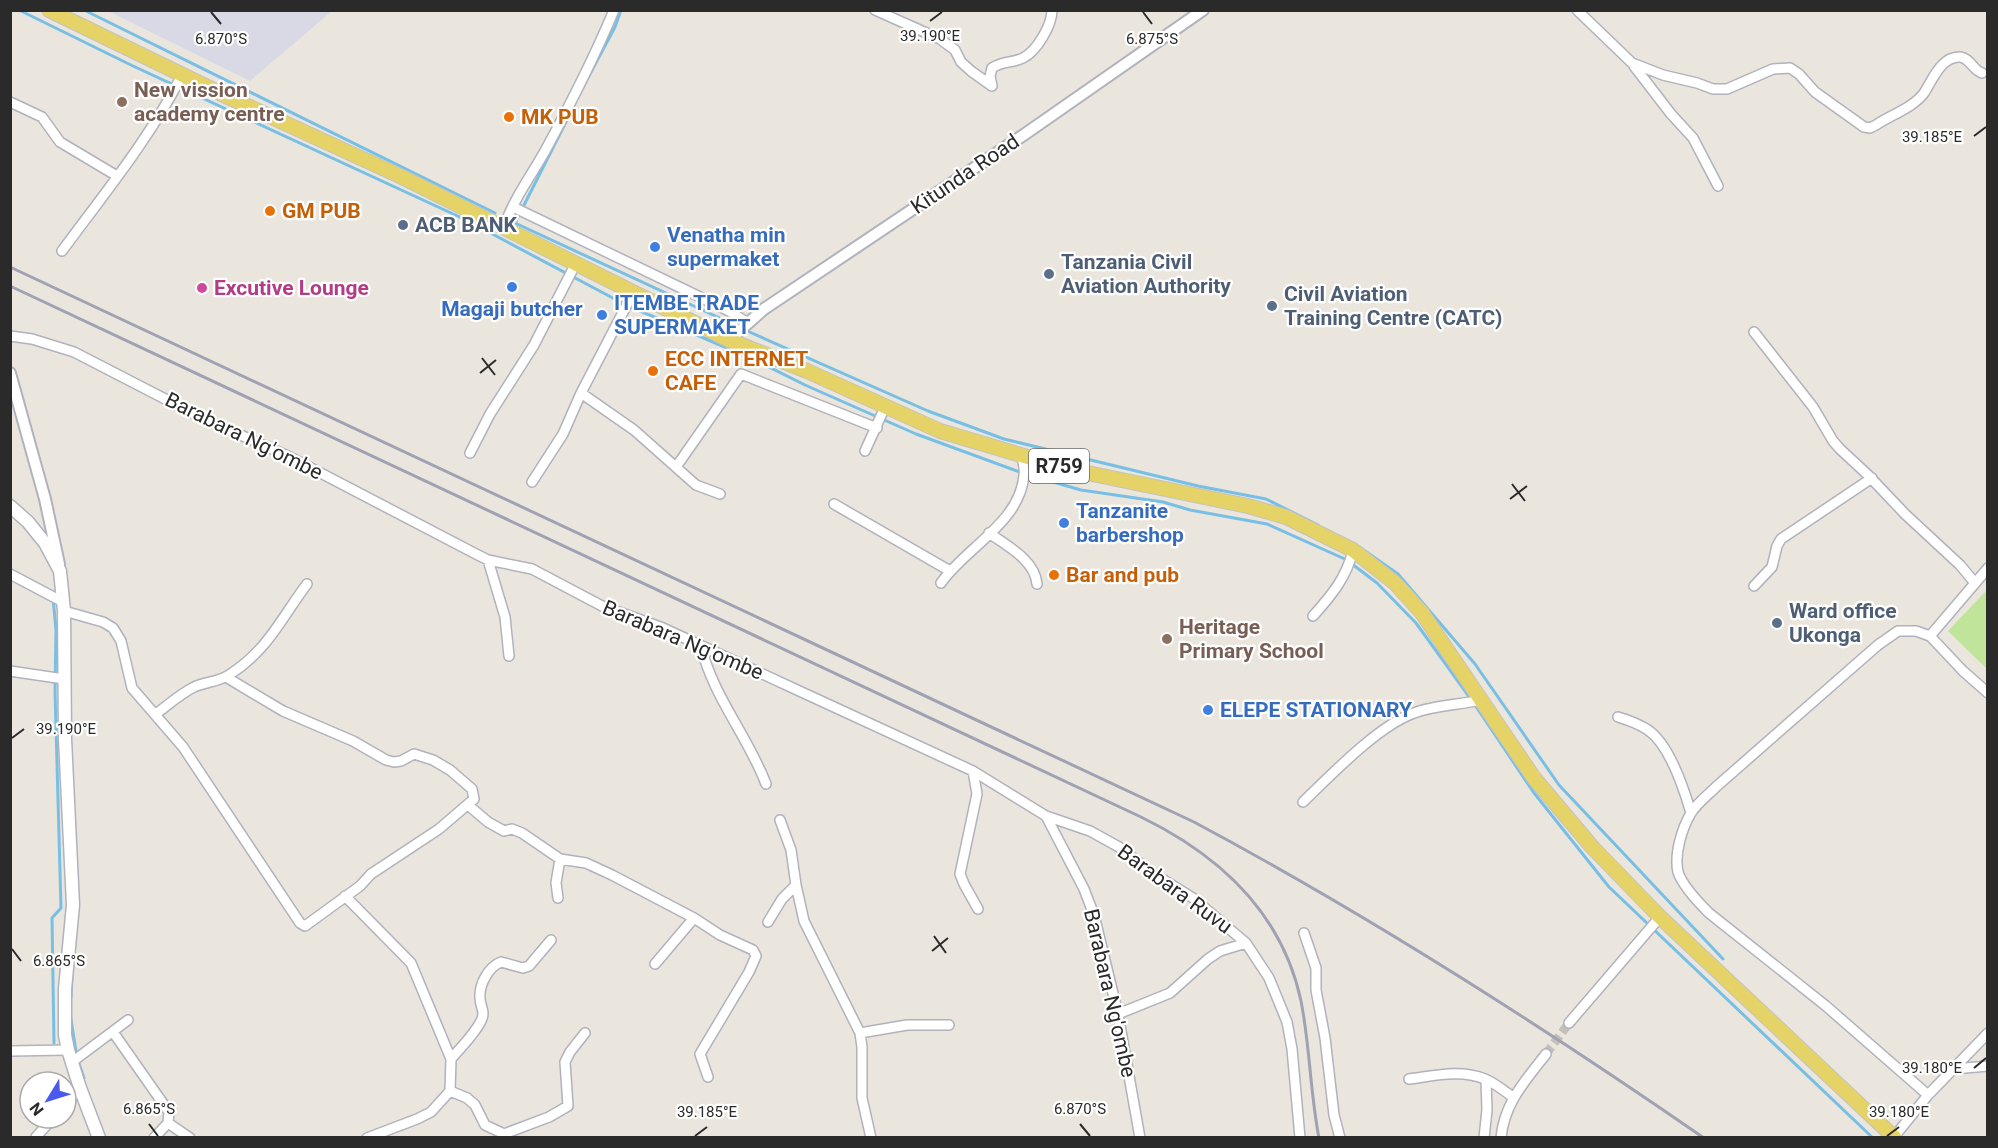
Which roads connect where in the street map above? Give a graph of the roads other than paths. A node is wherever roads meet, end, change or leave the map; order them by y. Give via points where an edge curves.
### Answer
1 (49, 10) edge
2 (614, 10) edge
3 (875, 10) edge
4 (1052, 10) edge
5 (1203, 10) edge
6 (1576, 10) edge
7 (1632, 63) junction
8 (1983, 73) dead end
9 (182, 75) junction
10 (10, 102) edge
11 (117, 176) junction
12 (1718, 186) dead end
13 (513, 207) junction
14 (504, 227) junction
15 (62, 251) dead end
16 (576, 263) junction
17 (633, 293) junction
18 (748, 322) junction
19 (1754, 332) dead end
20 (10, 336) edge
21 (729, 340) junction
22 (10, 373) edge
23 (581, 393) junction
24 (885, 407) junction
25 (877, 428) junction
26 (865, 451) dead end
27 (470, 453) dead end
28 (1022, 457) junction
29 (676, 467) junction
30 (1872, 478) junction
31 (532, 482) dead end
32 (720, 494) dead end
33 (834, 504) dead end
34 (10, 506) edge
35 (990, 533) junction
36 (1353, 550) junction
37 (488, 560) junction
38 (1988, 568) edge
39 (60, 571) junction
40 (950, 571) junction
41 (10, 574) edge
42 (941, 583) dead end
43 (1975, 583) junction
44 (307, 584) dead end
45 (1037, 584) dead end
46 (1754, 586) dead end
47 (64, 607) junction
48 (1313, 616) dead end
49 (1930, 636) junction
50 (701, 646) junction
51 (509, 656) dead end
52 (10, 671) edge
53 (226, 677) junction
54 (64, 679) junction
55 (1988, 693) edge
56 (1481, 700) junction
57 (156, 714) junction
58 (1618, 717) dead end
59 (973, 771) junction
60 (766, 784) dead end
61 (1303, 802) dead end
62 (468, 805) junction
63 (1691, 813) junction
64 (1046, 816) junction
65 (780, 820) dead end
66 (560, 859) junction
67 (796, 885) junction
68 (345, 896) junction
69 (558, 898) dead end
70 (978, 909) dead end
71 (1660, 917) junction
72 (694, 918) junction
73 (768, 922) dead end
74 (1304, 933) dead end
75 (551, 940) dead end
76 (1246, 944) junction
77 (655, 964) dead end
78 (1118, 1014) junction
79 (128, 1020) dead end
80 (1569, 1023) tunnel mouth
81 (949, 1026) dead end
82 (113, 1032) junction
83 (585, 1033) dead end
84 (860, 1033) junction
85 (1988, 1033) edge
86 (10, 1052) edge
87 (1546, 1054) tunnel mouth
88 (70, 1056) junction
89 (451, 1059) junction
90 (1988, 1066) edge
91 (1954, 1069) junction
92 (708, 1077) dead end
93 (1409, 1079) dead end
94 (1486, 1080) junction
95 (80, 1089) joint
96 (450, 1091) junction
97 (1928, 1095) junction
98 (1513, 1097) junction
99 (168, 1123) junction
100 (505, 1136) edge
101 (99, 1137) edge
102 (154, 1137) edge
103 (190, 1137) edge
104 (367, 1137) edge
105 (871, 1137) edge
106 (1140, 1137) edge
107 (1300, 1137) edge
108 (1340, 1137) edge
109 (1484, 1137) edge
110 (1501, 1137) edge
111 (1894, 1137) edge

1 - 9 main road, R759
2 - 13 street via 578,87
3 - 4 street via 940,39 955,50 960,62 992,86 992,68 1023,58 1034,50
5 - 18 street, Kitunda Road
6 - 7 street
7 - 8 street via 1721,90 1765,71 1790,68 1834,107 1870,128 1922,95 1950,59 1968,60
7 - 12 street via 1693,138
9 - 11 street via 153,128
9 - 14 main road, R759
10 - 11 street via 42,117 60,142
11 - 15 street
13 - 14 street
13 - 18 street
14 - 16 main road, R759
16 - 17 main road, R759
16 - 27 street via 534,345
17 - 21 main road, R759
17 - 23 street
18 - 21 street, Kitunda Road
19 - 30 street via 1813,407 1833,441
20 - 37 street, Barabara Ng'ombe via 74,352 202,418 310,467
21 - 24 main road, R759
22 - 39 street via 45,499
23 - 29 street via 634,430
23 - 31 street via 563,434
24 - 25 street
24 - 28 main road, R759 via 940,431
25 - 26 street
25 - 29 street via 741,374
28 - 35 street via 1025,474 1016,503
28 - 36 main road, R759 via 1248,506 1286,517
29 - 32 street via 696,485
30 - 43 street
30 - 46 street via 1781,539 1772,567
33 - 40 street
34 - 39 main road via 45,543
35 - 40 street
35 - 45 street via 1029,565
36 - 48 street via 1335,591
36 - 56 main road, R759 via 1395,584 1422,613
37 - 50 street, Barabara Ng'ombe via 532,569 602,606
37 - 51 street via 505,617
38 - 43 street
39 - 47 main road
40 - 42 street
41 - 47 street
43 - 49 street
44 - 53 street via 261,651
47 - 54 main road
47 - 57 street via 113,628 121,641 132,688
49 - 55 street
49 - 63 street via 1898,631 1878,645
50 - 59 street, Barabara Ng'ombe
50 - 60 street via 714,687
52 - 54 street
53 - 57 street via 196,686
53 - 62 street via 283,711 386,760 401,761 414,754 433,760 472,789 474,795
54 - 88 main road via 73,905 65,989 65,1035
56 - 61 street via 1422,710 1400,718 1356,752
56 - 71 main road, R759 via 1564,816
57 - 68 street via 210,784 300,923 305,926
58 - 63 street via 1646,728 1658,740 1683,783
59 - 64 street, Barabara Ng'ombe
59 - 70 street via 977,794 960,874
62 - 66 street via 488,822 504,831 522,833
62 - 68 street
63 - 97 street via 1677,854 1678,873 1697,901
64 - 76 street, Barabara Ruvu via 1090,831 1119,847 1193,898
64 - 78 street, Barabara Ng'ombe via 1089,902
65 - 67 street via 791,850
66 - 69 street
66 - 72 street via 585,863
67 - 73 street
67 - 84 street via 808,930
68 - 89 street via 411,963
71 - 80 street
71 - 111 main road, R759
72 - 77 street
72 - 92 street via 753,950 756,956 700,1054
74 - 108 street via 1316,968 1316,990
75 - 89 street via 529,966 501,962 493,966 481,987 481,1021
76 - 78 street via 1220,951 1170,993
76 - 107 street, Barabara Ruvu via 1269,978 1287,1023
78 - 106 street, Barabara Ng'ombe
79 - 82 street
81 - 84 street via 907,1025
82 - 88 street
82 - 99 street via 169,1113
83 - 100 street via 565,1062 568,1106
84 - 105 street via 862,1098
85 - 91 street
86 - 88 street
87 - 98 street
88 - 95 main road
89 - 96 street
90 - 91 street
91 - 97 street
93 - 94 street via 1464,1074
94 - 98 street
94 - 109 street
95 - 101 main road
96 - 100 street via 467,1098 478,1108 485,1125
96 - 104 street via 431,1112
97 - 111 street
98 - 110 street via 1502,1122
99 - 102 street
99 - 103 street

